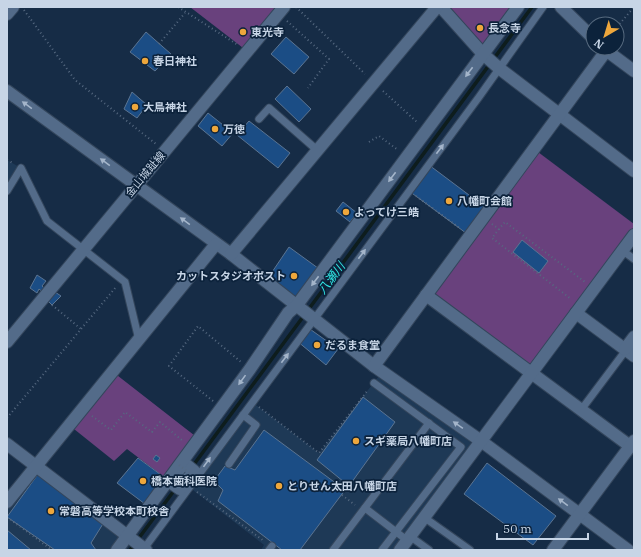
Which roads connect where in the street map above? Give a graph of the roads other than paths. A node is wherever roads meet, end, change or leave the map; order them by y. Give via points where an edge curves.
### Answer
1 (13, 7) edge
2 (437, 7) edge
3 (441, 7) edge
4 (518, 7) edge
5 (544, 7) edge
6 (561, 7) edge
7 (282, 10) edge
8 (7, 14) edge
9 (585, 30) edge
10 (483, 54) junction
11 (600, 56) edge
12 (614, 56) edge
13 (500, 69) junction
14 (634, 71) edge
15 (7, 91) edge
16 (559, 115) junction
17 (259, 118) dead end
18 (317, 150) junction
19 (634, 171) edge
20 (136, 186) junction
21 (7, 191) edge
22 (634, 235) edge
23 (216, 244) junction
24 (83, 250) junction
25 (622, 250) junction
26 (231, 254) junction
27 (634, 259) edge
28 (426, 295) junction
29 (297, 305) junction
30 (579, 310) junction
31 (314, 318) junction
32 (634, 337) edge
33 (139, 340) junction
34 (7, 342) edge
35 (628, 352) edge
36 (374, 366) junction
37 (532, 373) junction
38 (374, 383) road end
39 (412, 392) junction
40 (404, 405) junction
41 (581, 410) junction
42 (242, 415) junction
43 (429, 423) junction
44 (481, 441) junction
45 (632, 443) edge
46 (7, 444) edge
47 (229, 464) dead end
48 (36, 466) junction
49 (7, 502) edge
50 (365, 508) junction
51 (580, 514) junction
52 (425, 518) junction
53 (396, 531) junction
54 (127, 536) junction
55 (406, 543) edge
56 (144, 549) edge
57 (117, 550) edge
58 (333, 550) edge
59 (382, 550) edge
60 (429, 550) edge
61 (470, 550) edge
62 (553, 550) edge
63 (628, 550) edge

1 - 8 street
2 - 18 street
3 - 10 street
4 - 10 street
5 - 13 lane
6 - 9 street
7 - 20 street, 金山城趾線
10 - 13 street
10 -> 29 street
11 - 16 street
12 - 14 street
13 - 16 street
31 -> 13 lane
20 -> 15 street
16 - 19 street
16 - 28 street
17 - 18 lane via 268,108
18 - 26 street
23 -> 20 street
20 - 24 street, 金山城趾線
21 - 24 lane via 21,168 47,221
22 - 25 street
23 - 26 street
23 - 33 street
24 - 33 lane via 125,282
24 - 34 street, 金山城趾線
25 - 27 lane
25 - 30 street
26 - 29 street
28 - 36 street
28 - 37 street
29 - 31 street
29 -> 54 street via 288,313
30 - 35 street
30 - 37 street
31 - 36 street
42 -> 31 lane
32 - 35 street
33 - 48 street
35 - 41 lane
36 - 39 street
37 - 41 street
37 - 44 street
38 - 40 lane
39 - 40 lane
44 -> 39 street
40 - 43 lane
41 - 45 street
42 - 47 lane via 256,425
56 -> 42 lane via 185,488 196,478
43 - 50 lane
43 - 53 lane via 461,447
51 -> 44 street
44 - 52 street
45 - 51 street
46 - 48 street
48 - 49 street
48 - 54 street
50 - 53 lane
50 - 58 lane
51 - 62 street
51 - 63 street
52 - 55 street
52 - 61 lane
53 - 55 lane
53 - 59 lane
54 - 56 street
54 - 57 street
55 - 60 lane

